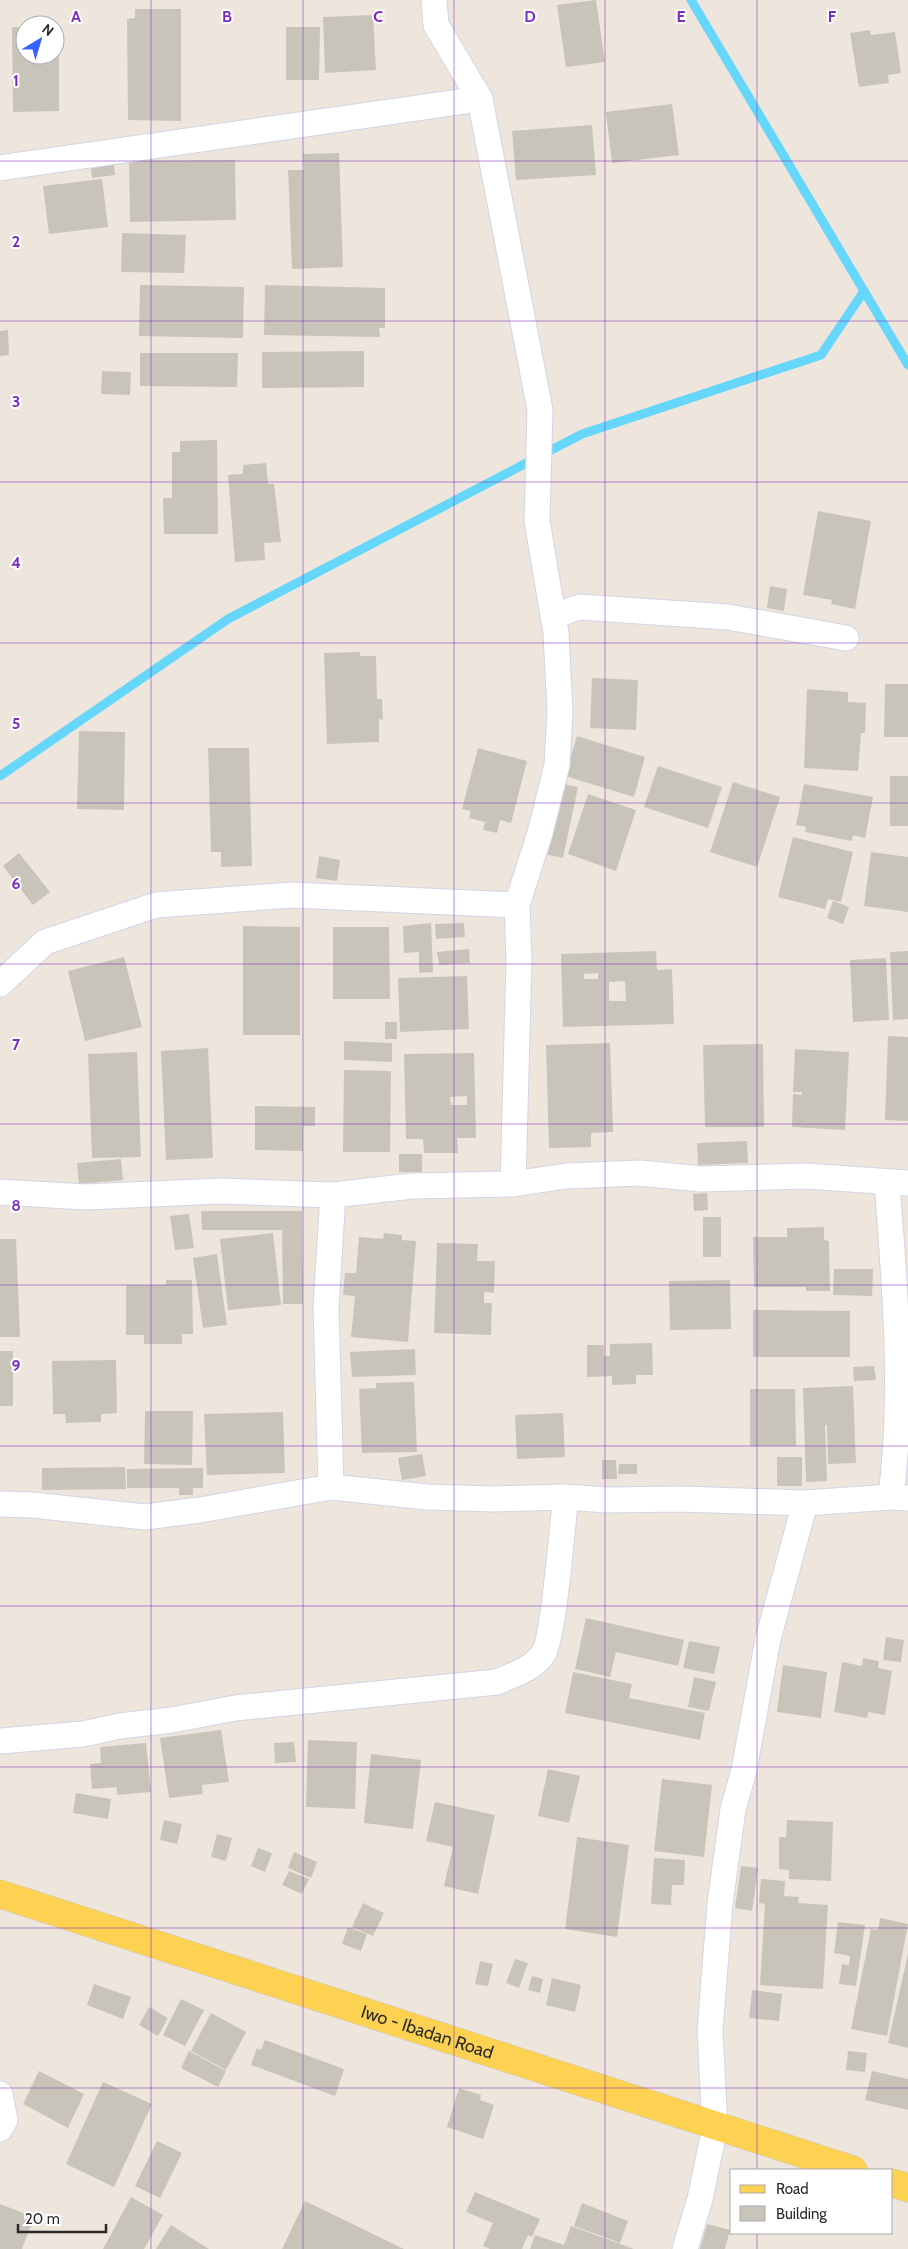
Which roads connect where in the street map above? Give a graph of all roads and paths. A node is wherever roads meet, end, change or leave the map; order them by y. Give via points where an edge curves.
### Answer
1 (434, 0) edge
2 (480, 99) junction
3 (0, 168) edge
4 (553, 616) junction
5 (846, 638) dead end
6 (517, 905) junction
7 (0, 984) edge
8 (897, 1183) edge
9 (512, 1184) junction
10 (0, 1192) edge
11 (333, 1195) junction
12 (331, 1487) junction
13 (566, 1497) junction
14 (900, 1497) edge
15 (805, 1503) junction
16 (0, 1504) edge
17 (0, 1741) edge
18 (0, 1894) edge
19 (0, 2094) edge
20 (715, 2127) junction
21 (0, 2130) edge
22 (849, 2169) edge
23 (893, 2183) edge
24 (908, 2188) edge
25 (685, 2249) edge

1 - 2 street via 436,25
2 - 3 street
2 - 4 street via 540,410 537,521
4 - 5 street via 580,607 728,617
4 - 6 street via 560,711 557,766
6 - 7 street via 292,895 156,904 45,942
6 - 9 street via 519,961
8 - 9 street via 806,1176 701,1179 639,1173 566,1176
8 - 14 street
9 - 11 street via 412,1186
10 - 11 street via 85,1197 220,1191
11 - 12 street via 326,1306
12 - 13 street via 427,1497
12 - 16 street via 145,1517
13 - 15 street
13 - 17 street via 551,1622 543,1654 524,1670 497,1682 235,1708 83,1734
14 - 15 street
15 - 20 street via 768,1639 744,1770 733,1810 720,1904 710,2030
18 - 20 main road, Iwo - Ibadan Road
19 - 21 street via 5,2120
20 - 22 main road, Iwo - Ibadan Road
20 - 25 street via 700,2199
23 - 24 main road

